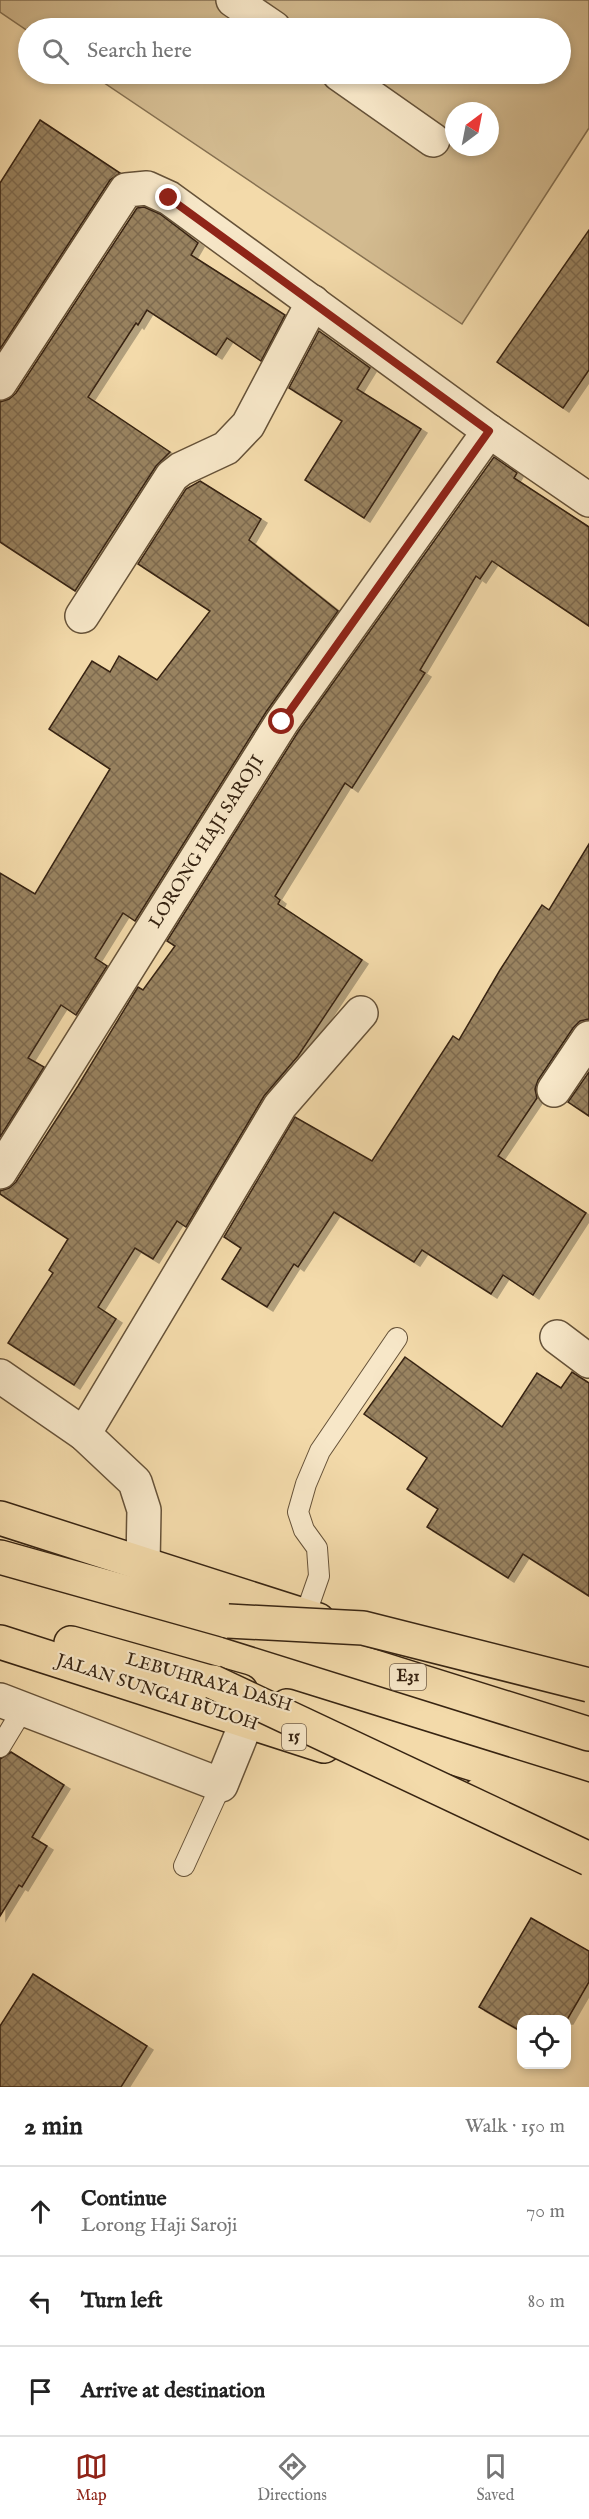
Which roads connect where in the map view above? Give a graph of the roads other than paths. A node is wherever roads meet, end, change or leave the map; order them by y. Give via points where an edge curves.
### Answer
1 (233, 0) edge
2 (259, 18) edge
3 (353, 84) edge
4 (433, 140) dead end
5 (313, 302) junction
6 (0, 383) edge
7 (489, 431) junction
8 (589, 500) edge
9 (82, 616) dead end
10 (361, 1013) dead end
11 (589, 1038) edge
12 (554, 1090) dead end
13 (0, 1173) edge
14 (557, 1337) dead end
15 (398, 1338) dead end
16 (589, 1361) edge
17 (0, 1376) edge
18 (84, 1434) junction
19 (0, 1518) edge
20 (0, 1557) edge
21 (143, 1564) junction
22 (304, 1616) junction
23 (228, 1621) junction
24 (0, 1623) edge
25 (0, 1642) edge
26 (213, 1682) junction
27 (589, 1685) edge
28 (589, 1702) edge
29 (12, 1704) edge
30 (247, 1721) junction
31 (589, 1734) edge
32 (0, 1748) edge
33 (222, 1785) junction
34 (589, 1800) edge
35 (589, 1830) edge
36 (589, 1859) edge
37 (184, 1866) dead end

1 - 2 street
3 - 4 street
5 - 6 street via 169,198 147,188 126,190
5 - 7 street
5 - 9 street via 248,425 226,448 172,476
7 - 8 street
7 - 13 street, LORONG HAJI SAROJI via 282,722
10 - 18 street via 280,1106
11 - 12 street
14 - 16 street
15 - 22 lane via 320,1451 306,1484 298,1512 304,1530 317,1548 319,1576
17 - 18 street
18 - 21 street via 135,1482 144,1510
19 - 21 highway
20 - 23 highway, E31
21 - 22 highway
22 - 28 highway
23 - 27 highway, bridge via 363,1628
23 - 31 highway, E31, bridge
24 - 26 highway, LEBUHRAYA DASH
25 - 30 highway, JALAN SUNGAI BULOH / 15
26 - 34 highway, LEBUHRAYA DASH, bridge
26 - 36 highway, bridge
29 - 32 lane
29 - 33 street
30 - 33 street
30 - 35 highway, JALAN SUNGAI BULOH / 15
33 - 37 lane

